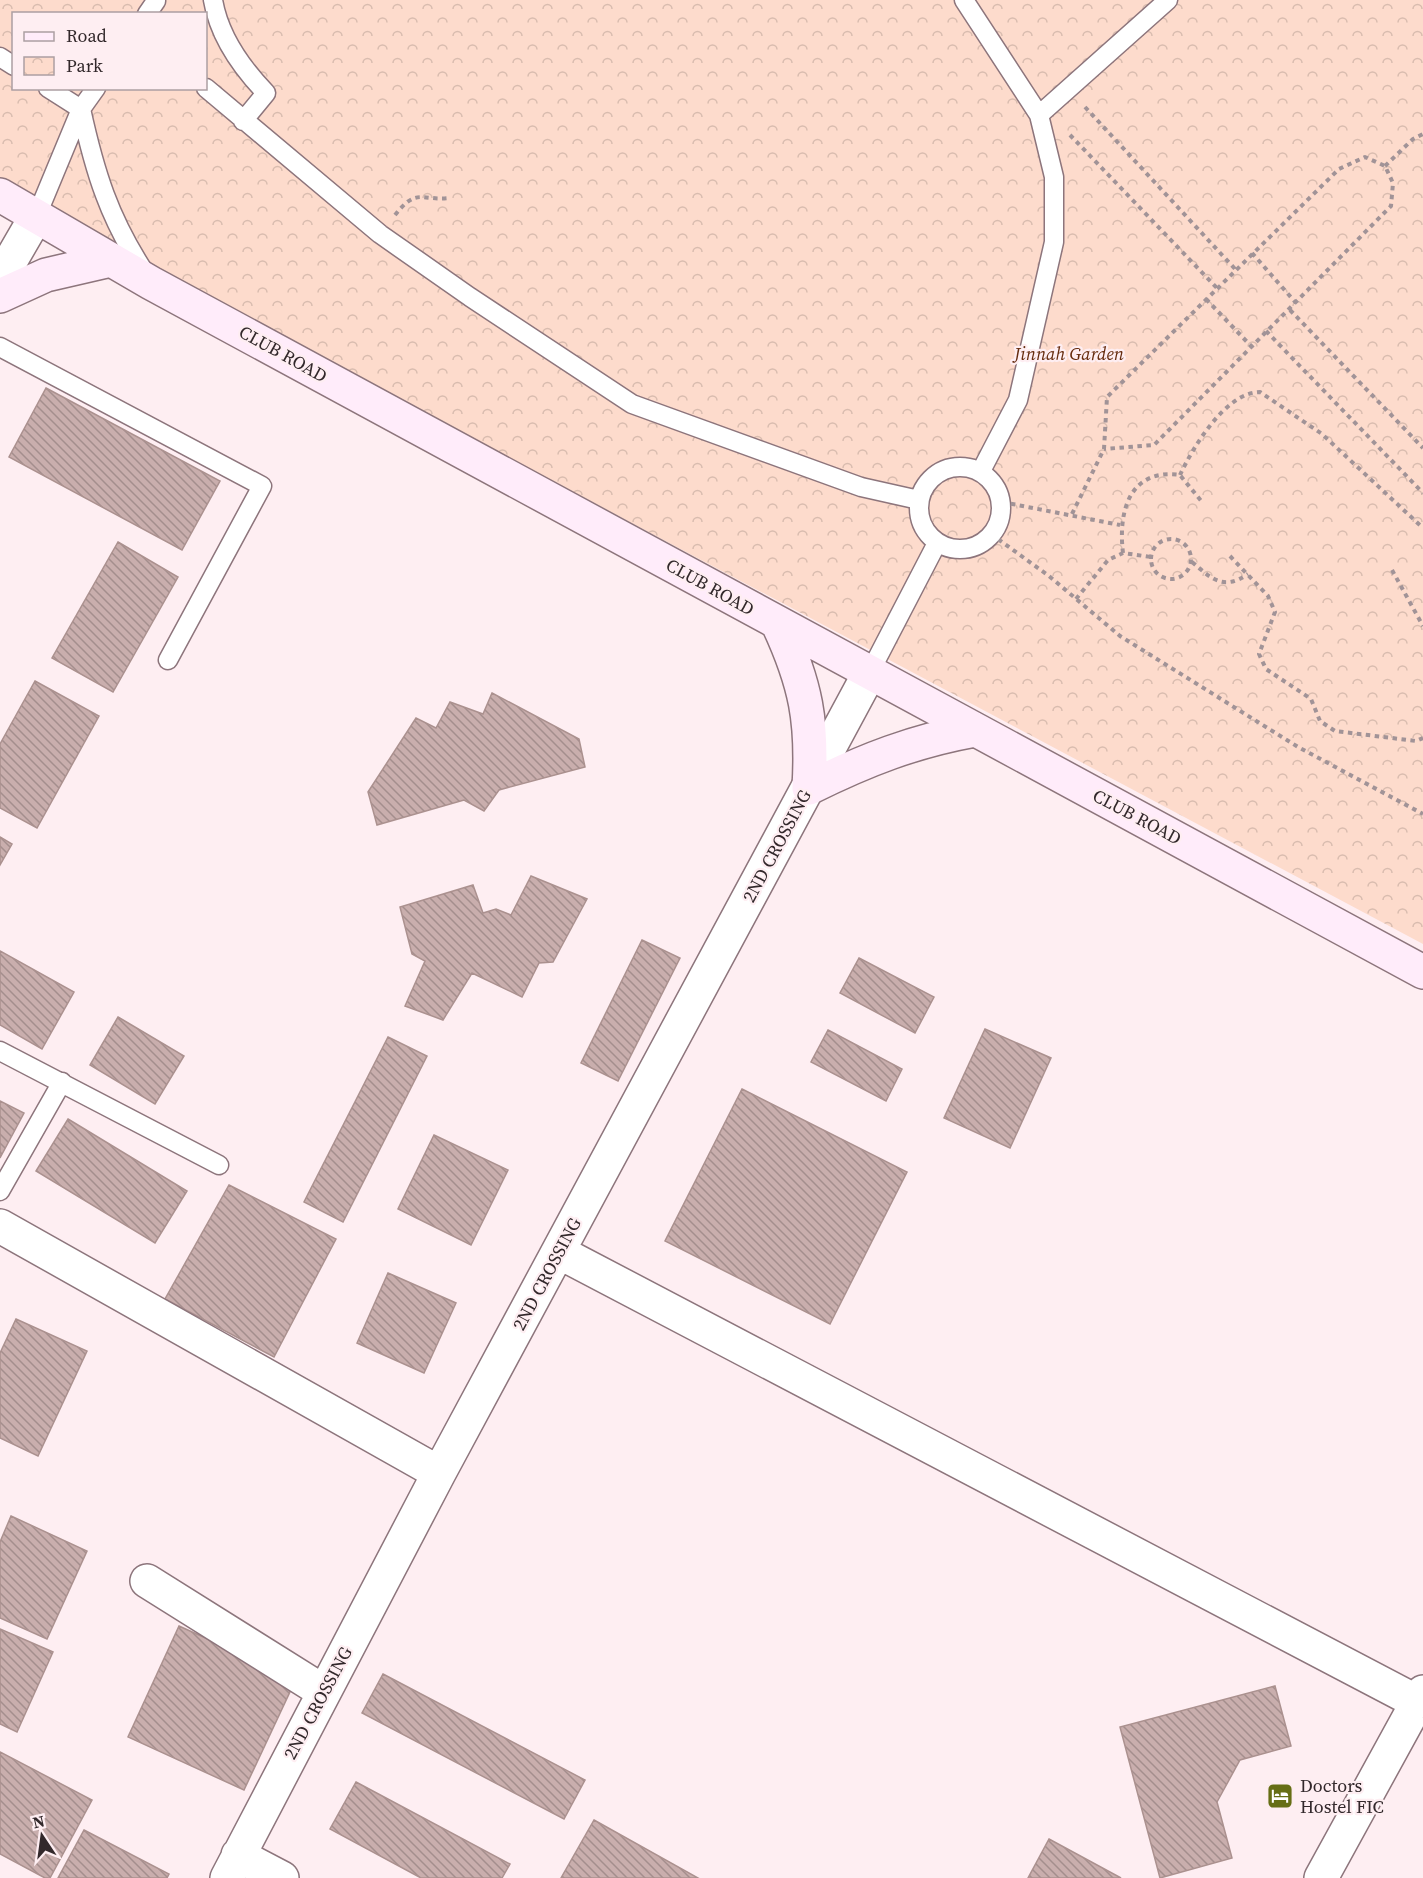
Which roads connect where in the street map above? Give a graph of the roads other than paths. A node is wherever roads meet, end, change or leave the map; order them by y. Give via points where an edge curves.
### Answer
1 (213, 0) edge
2 (964, 0) edge
3 (1168, 0) edge
4 (207, 89) edge
5 (51, 90) edge
6 (95, 90) edge
7 (81, 109) junction
8 (1043, 112) junction
9 (243, 121) junction
10 (0, 195) edge
11 (37, 215) junction
12 (111, 260) junction
13 (0, 279) edge
14 (151, 283) junction
15 (0, 296) edge
16 (0, 347) edge
17 (981, 471) junction
18 (919, 500) junction
19 (937, 543) junction
20 (778, 624) junction
21 (168, 660) dead end
22 (870, 672) junction
23 (975, 730) junction
24 (809, 788) junction
25 (1423, 972) edge
26 (0, 1050) edge
27 (62, 1082) junction
28 (219, 1165) dead end
29 (0, 1191) edge
30 (0, 1226) edge
31 (559, 1252) junction
32 (439, 1473) junction
33 (147, 1581) dead end
34 (324, 1692) junction
35 (1420, 1697) edge
36 (232, 1867) edge
37 (282, 1878) edge
38 (1321, 1878) edge

1 - 9 lane via 225,37 248,74 266,93
2 - 8 lane
3 - 8 lane
4 - 9 lane
5 - 7 lane
6 - 7 lane
7 - 11 lane
7 - 14 lane via 94,166 110,210 122,238
8 - 17 lane via 1054,177 1054,242 1018,400
9 - 18 lane via 380,234 632,404 861,487
10 - 11 main road, CLUB ROAD
11 - 12 main road, CLUB ROAD
11 - 13 street
12 - 14 main road, CLUB ROAD
12 - 15 main road via 46,275
14 - 20 main road, CLUB ROAD
16 - 21 lane via 262,486
17 - 18 lane via 962,466 943,470 927,482
17 - 19 lane via 996,484 1002,502 999,526 983,543 960,550
18 - 19 lane via 919,517 925,532
19 - 22 lane
20 - 22 main road, CLUB ROAD
20 - 24 main road via 796,663 807,703 812,746
22 - 23 main road, CLUB ROAD
22 - 24 street, 2ND CROSSING
23 - 24 main road via 890,750
23 - 25 main road, CLUB ROAD
24 - 31 street, 2ND CROSSING
26 - 27 lane
27 - 28 lane
27 - 29 lane
30 - 32 street
31 - 32 street, 2ND CROSSING
31 - 35 street
32 - 34 street, 2ND CROSSING
33 - 34 street
34 - 36 street, 2ND CROSSING
35 - 38 street
36 - 37 street

